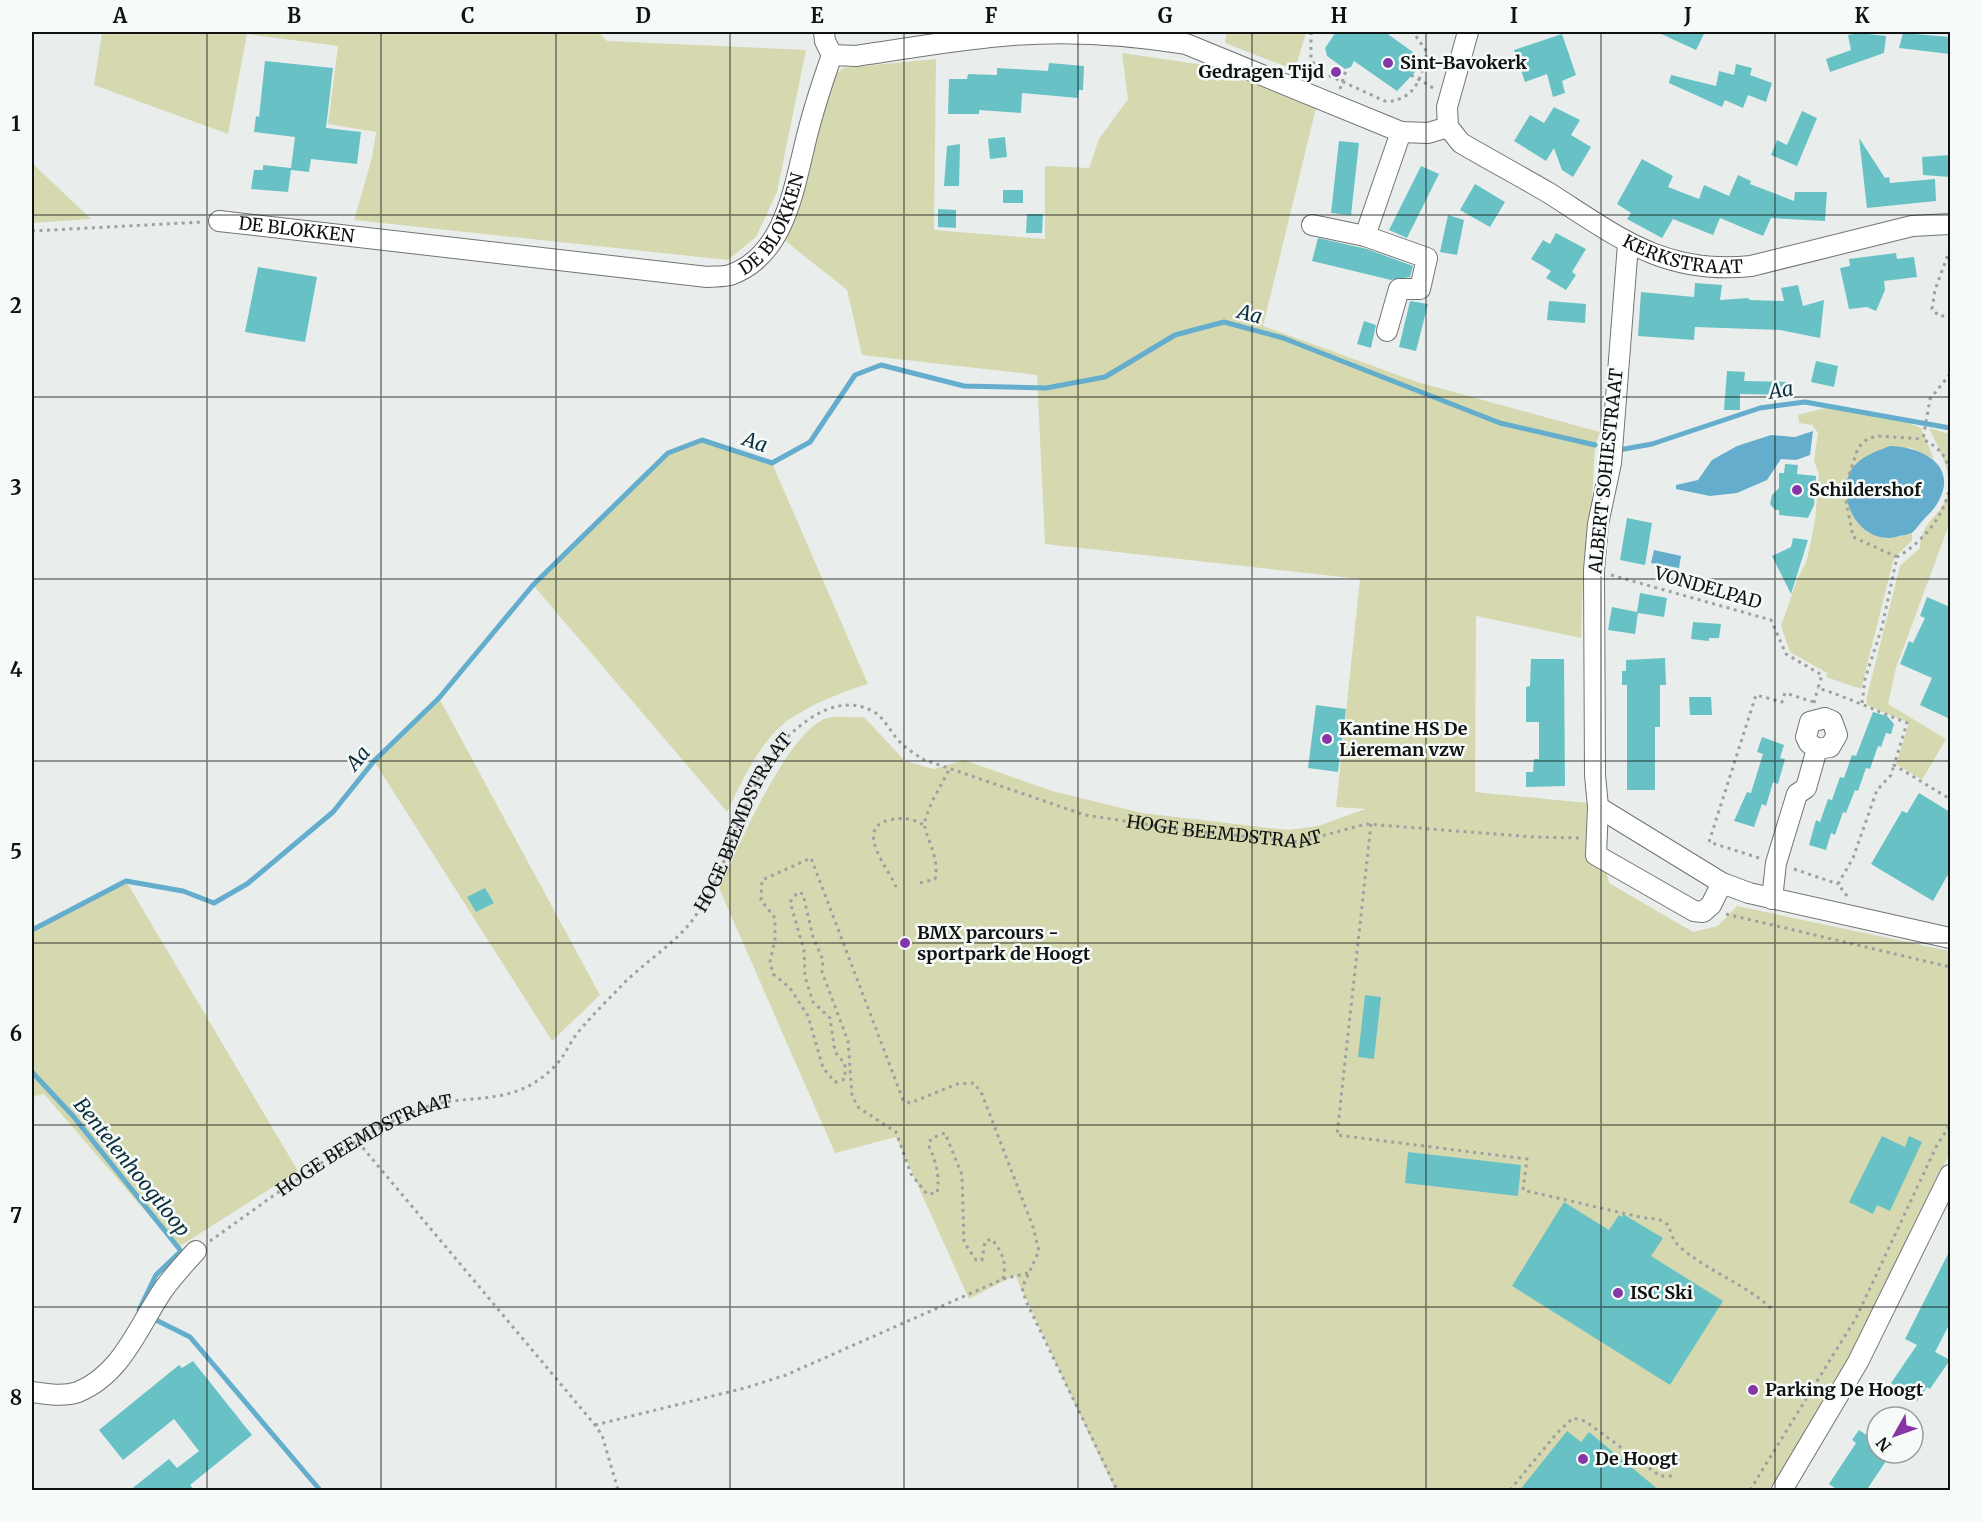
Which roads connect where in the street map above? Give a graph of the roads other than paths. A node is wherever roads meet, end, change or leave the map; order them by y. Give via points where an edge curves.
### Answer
1 (824, 32) edge
2 (1468, 32) edge
3 (832, 55) junction
4 (1448, 127) junction
5 (1401, 132) junction
6 (219, 221) road end
7 (1950, 224) edge
8 (1312, 225) dead end
9 (1365, 236) junction
10 (1628, 244) junction
11 (1387, 331) dead end
12 (1817, 749) dead end
13 (1598, 807) junction
14 (1722, 883) junction
15 (1772, 899) junction
16 (1950, 938) edge
17 (1950, 1175) edge
18 (196, 1251) road end
19 (32, 1392) edge
20 (1782, 1491) edge

1 - 3 street
2 - 4 street via 1447,107
3 - 5 street via 856,56 1003,35 1084,33 1149,38 1186,44
3 - 6 street, DE BLOKKEN via 784,218 768,246 729,275 707,277
4 - 5 street via 1428,133
4 - 10 street, KERKSTRAAT via 1461,143
5 - 9 street
7 - 10 street, KERKSTRAAT via 1912,226 1778,260 1724,269 1661,259
8 - 9 street
9 - 11 street via 1427,258 1420,289 1399,289
10 - 13 street, ALBERT SOHIESTRAAT via 1611,463 1598,524 1594,570
12 - 15 street via 1806,788 1797,794 1776,863
13 - 14 street
13 - 14 street, ALBERT SOHIESTRAAT via 1596,855 1694,910 1703,912 1711,905
14 - 15 street
15 - 16 street
17 - 20 street via 1858,1362
18 - 19 street via 162,1292 131,1345 100,1379 77,1392

